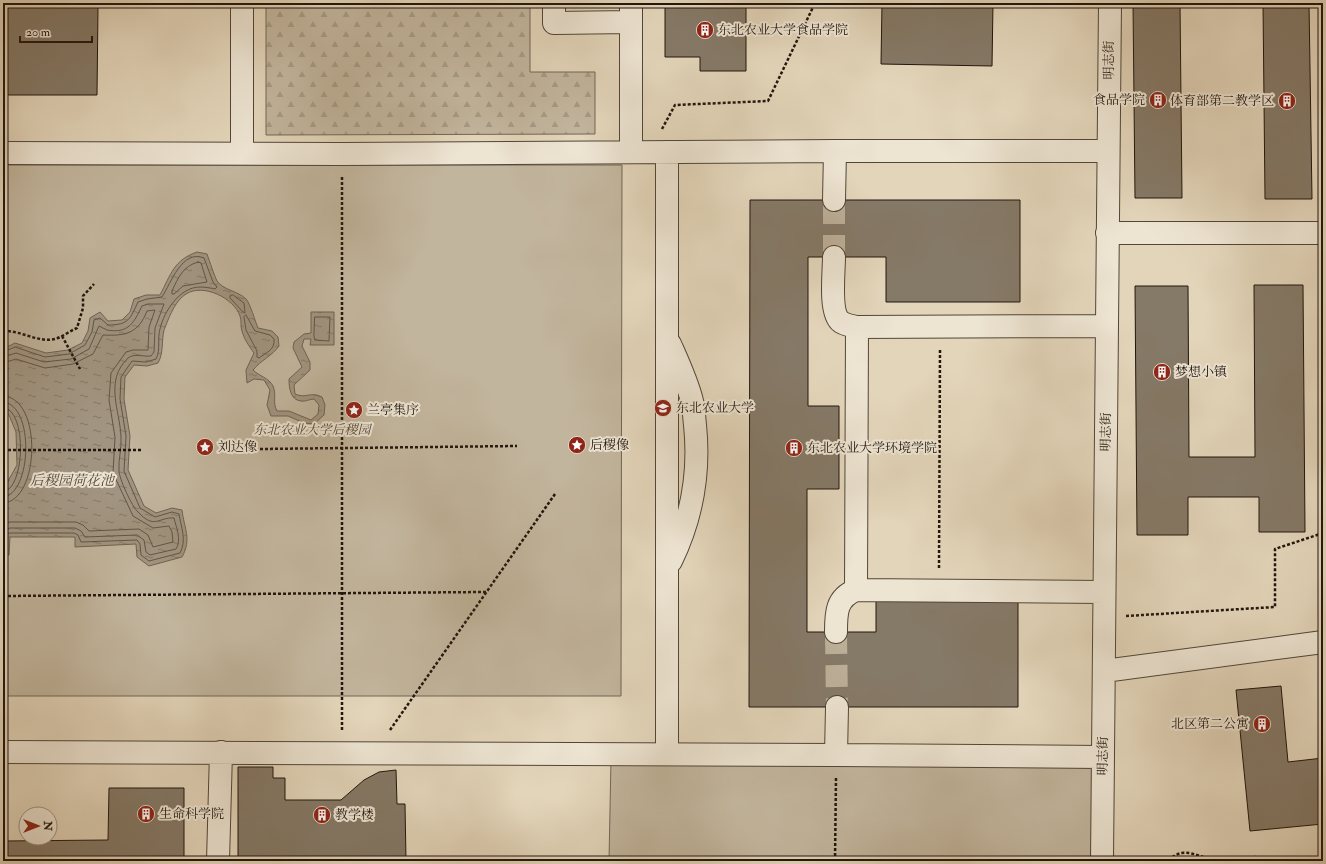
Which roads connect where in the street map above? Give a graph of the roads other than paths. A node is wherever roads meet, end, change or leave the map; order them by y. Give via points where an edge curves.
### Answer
1 (242, 3) edge
2 (554, 3) edge
3 (1110, 3) edge
4 (631, 12) edge
5 (835, 151) junction
6 (1108, 151) junction
7 (649, 152) junction
8 (3, 153) edge
9 (242, 153) junction
10 (834, 200) tunnel mouth
11 (1108, 233) junction
12 (1323, 233) edge
13 (834, 257) tunnel mouth
14 (1107, 326) junction
15 (856, 327) junction
16 (667, 338) junction
17 (667, 569) junction
18 (856, 590) junction
19 (1104, 592) junction
20 (836, 632) tunnel mouth
21 (1323, 642) edge
22 (1104, 670) junction
23 (837, 707) tunnel mouth
24 (3, 752) edge
25 (221, 752) junction
26 (667, 754) junction
27 (836, 755) junction
28 (1103, 757) junction
29 (218, 861) edge
30 (1102, 861) edge

1 - 9 street
2 - 4 street via 554,23
3 - 6 street, 明志街
4 - 7 street
5 - 6 street
5 - 7 street
5 - 10 street
6 - 11 street, 明志街
7 - 9 street
7 - 16 street
8 - 9 street
11 - 12 street
11 - 14 street, 明志街
13 - 15 street via 835,314 840,321
14 - 15 street
14 - 19 street, 明志街
15 - 18 street
16 - 17 street
16 - 17 street via 692,402 697,441 696,481 689,517
17 - 26 street
18 - 19 street
18 - 20 street via 838,604
19 - 22 street, 明志街
21 - 22 street
22 - 28 street, 明志街
23 - 27 street
24 - 25 street
25 - 26 street
25 - 29 street
26 - 27 street
27 - 28 street
28 - 30 street, 明志街

